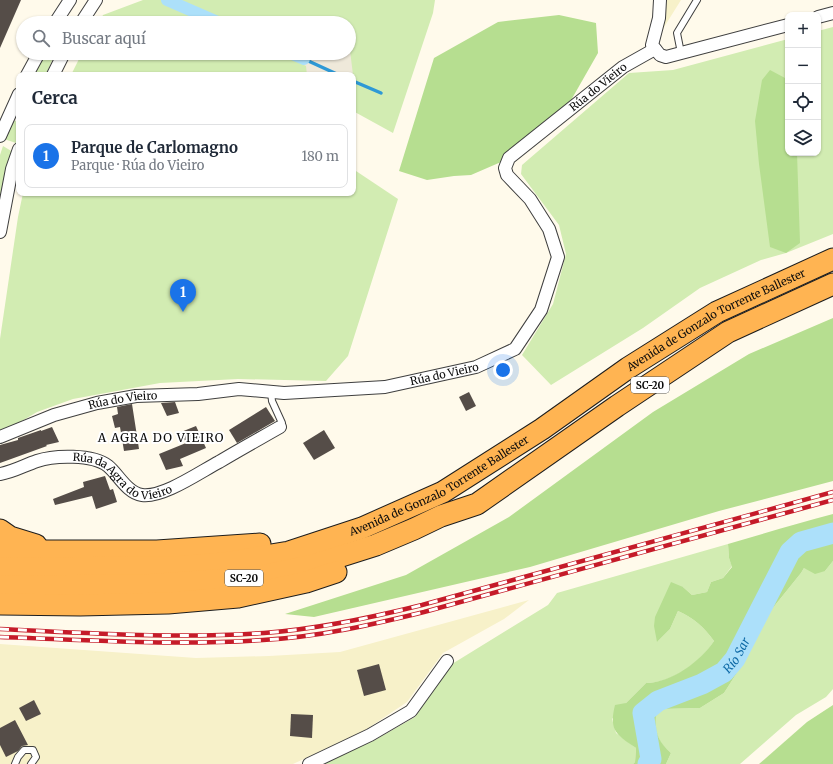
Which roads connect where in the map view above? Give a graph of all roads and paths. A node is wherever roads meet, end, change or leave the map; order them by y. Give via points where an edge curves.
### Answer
1 (70, 0) edge
2 (88, 0) edge
3 (96, 0) edge
4 (660, 0) edge
5 (697, 0) edge
6 (833, 13) edge
7 (60, 16) edge
8 (79, 16) edge
9 (86, 16) edge
10 (821, 16) edge
11 (785, 26) edge
12 (655, 49) junction
13 (681, 53) junction
14 (35, 60) edge
15 (60, 60) edge
16 (29, 72) edge
17 (54, 72) edge
18 (16, 101) edge
19 (0, 136) edge
20 (16, 158) edge
21 (0, 232) edge
22 (833, 259) edge
23 (833, 284) edge
24 (271, 392) junction
25 (280, 427) joint
26 (0, 437) edge
27 (0, 474) edge
28 (476, 504) junction
29 (362, 528) junction
30 (0, 530) edge
31 (0, 551) edge
32 (54, 551) junction
33 (0, 568) edge
34 (0, 586) edge
35 (0, 604) edge
36 (447, 661) dead end
37 (15, 764) edge
38 (32, 764) edge
39 (309, 764) edge

1 - 7 street
2 - 8 street
3 - 9 street
4 - 12 street via 659,18 652,45
5 - 13 lane via 677,33
6 - 10 street
11 - 13 street
12 - 13 street via 666,57
12 - 24 street, Rúa do Vieiro via 623,67 509,158 505,168 507,175 530,199 549,229 558,257 541,310 515,349 476,367 385,387 284,394
14 - 16 street
15 - 17 street
18 - 19 street
20 - 21 street
22 - 29 highway, Avenida de Gonzalo Torrente Ballester / SC-20 via 717,312 628,368 542,429 443,492
23 - 28 highway, Avenida de Gonzalo Torrente Ballester / SC-20 via 728,332
24 - 25 lane via 272,401 282,423
24 - 26 street, Rúa do Vieiro via 239,389 130,397 54,415
25 - 27 street, Rúa da Agra do Vieiro via 179,484 152,495 141,495 131,490 107,465 86,458 62,456 39,460
28 - 34 highway, Avenida de Gonzalo Torrente Ballester / SC-20 via 376,544 312,565 256,577 144,586
28 - 35 highway via 436,531 373,559 306,582 238,597 168,603 80,606
29 - 32 highway via 254,545 157,551
29 - 33 highway, Avenida de Gonzalo Torrente Ballester / SC-20 via 289,552 224,563 174,568
30 - 32 highway via 10,537
31 - 32 highway
36 - 39 street via 411,711 370,735
37 - 38 lane via 24,750 32,750 36,756

